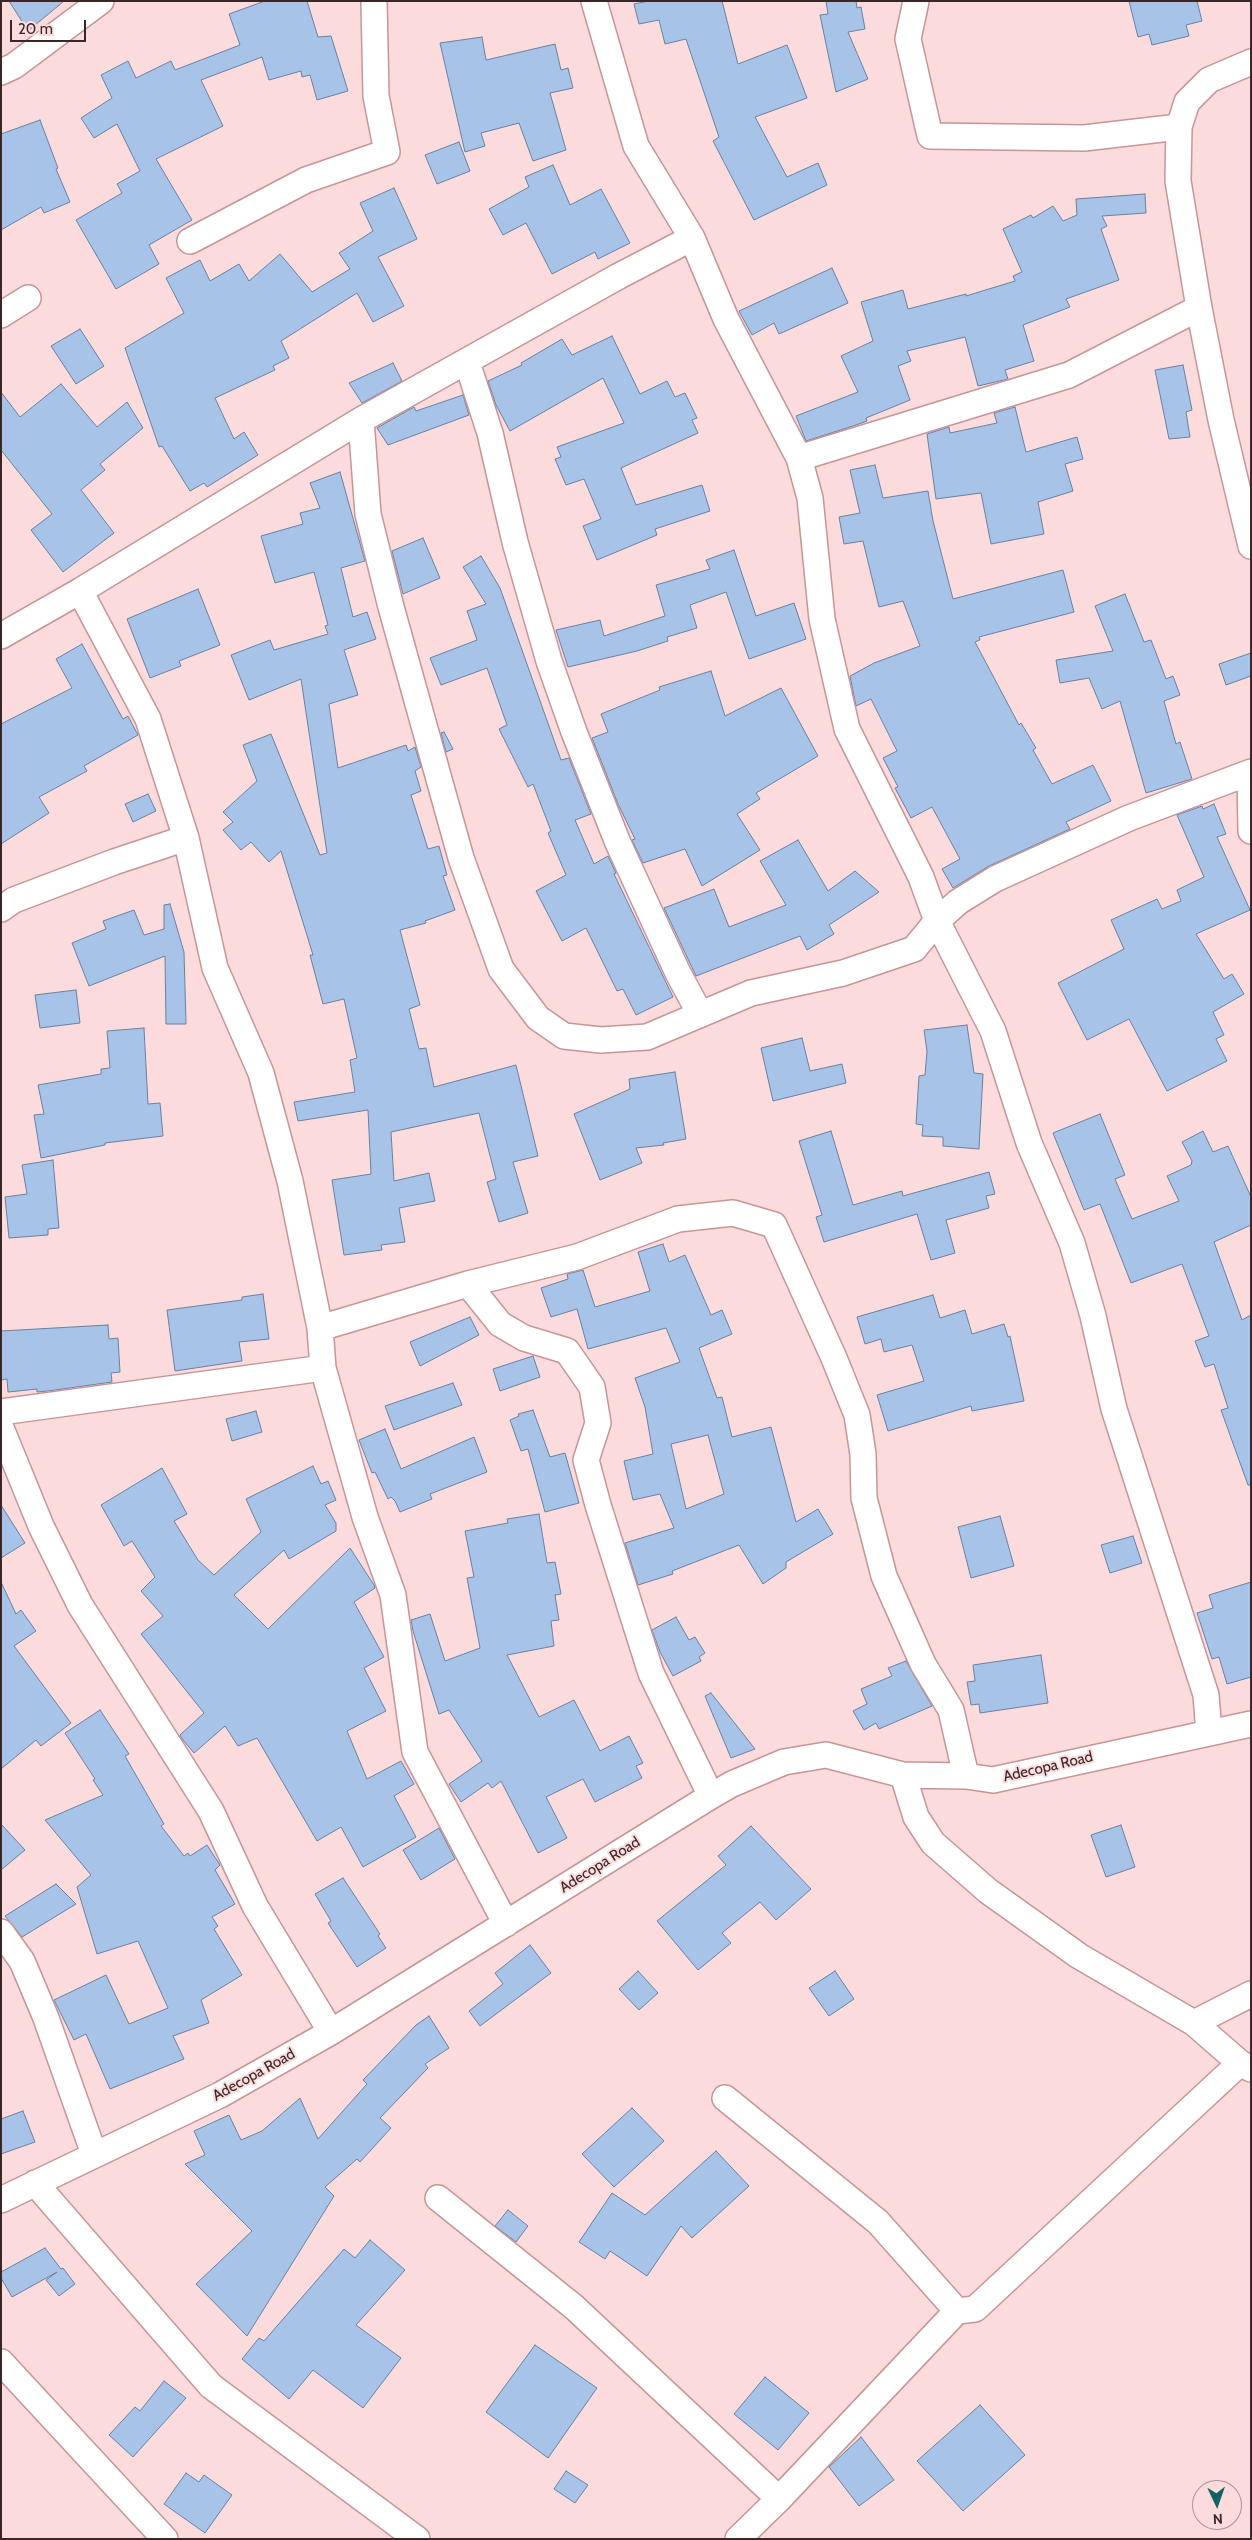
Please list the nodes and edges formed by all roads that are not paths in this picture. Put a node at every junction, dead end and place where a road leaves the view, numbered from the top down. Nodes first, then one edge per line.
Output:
1 (101, 1) edge
2 (374, 1) edge
3 (594, 1) edge
4 (916, 1) edge
5 (1251, 62) edge
6 (1, 72) edge
7 (1179, 127) junction
8 (692, 238) junction
9 (190, 242) dead end
10 (28, 298) dead end
11 (1199, 308) junction
12 (1, 315) edge
13 (467, 362) junction
14 (361, 420) junction
15 (798, 458) junction
16 (1251, 546) edge
17 (80, 591) junction
18 (1, 636) edge
19 (1250, 772) edge
20 (1251, 830) edge
21 (186, 838) junction
22 (1, 909) edge
23 (937, 921) junction
24 (700, 1014) junction
25 (468, 1284) junction
26 (320, 1328) junction
27 (323, 1368) junction
28 (1, 1412) edge
29 (1, 1428) edge
30 (1251, 1724) edge
31 (1209, 1733) junction
32 (903, 1776) junction
33 (966, 1776) junction
34 (711, 1796) junction
35 (506, 1924) junction
36 (1, 1932) edge
37 (1251, 1994) edge
38 (1194, 2023) junction
39 (330, 2032) junction
40 (1245, 2066) edge
41 (725, 2098) dead end
42 (94, 2154) junction
43 (35, 2184) junction
44 (438, 2198) dead end
45 (1, 2200) edge
46 (957, 2311) junction
47 (1, 2362) edge
48 (779, 2499) junction
49 (165, 2539) edge
50 (417, 2539) edge
51 (738, 2539) edge

1 - 6 street
2 - 9 street
3 - 8 street
4 - 7 street
5 - 7 street
7 - 11 street
8 - 13 street
8 - 15 street
10 - 12 street
11 - 15 street
11 - 16 street
13 - 14 street
13 - 24 street
14 - 17 street
14 - 24 street
15 - 23 street
17 - 18 street
17 - 21 street
19 - 20 street
19 - 23 street
21 - 22 street
21 - 26 street
23 - 24 street
23 - 31 street
25 - 26 street
25 - 33 street
25 - 34 street
26 - 27 street
27 - 28 street
27 - 35 street
29 - 39 street
30 - 31 street, Adecopa Road
31 - 33 street, Adecopa Road
32 - 33 street, Adecopa Road
32 - 34 street, Adecopa Road
32 - 38 street
34 - 35 street, Adecopa Road
35 - 39 street, Adecopa Road
36 - 42 street
37 - 38 street
38 - 40 street
39 - 42 street, Adecopa Road
40 - 46 street
41 - 46 street
42 - 43 street, Adecopa Road
43 - 45 street, Adecopa Road
43 - 50 street
44 - 48 street
46 - 48 street
47 - 49 street
48 - 51 street

